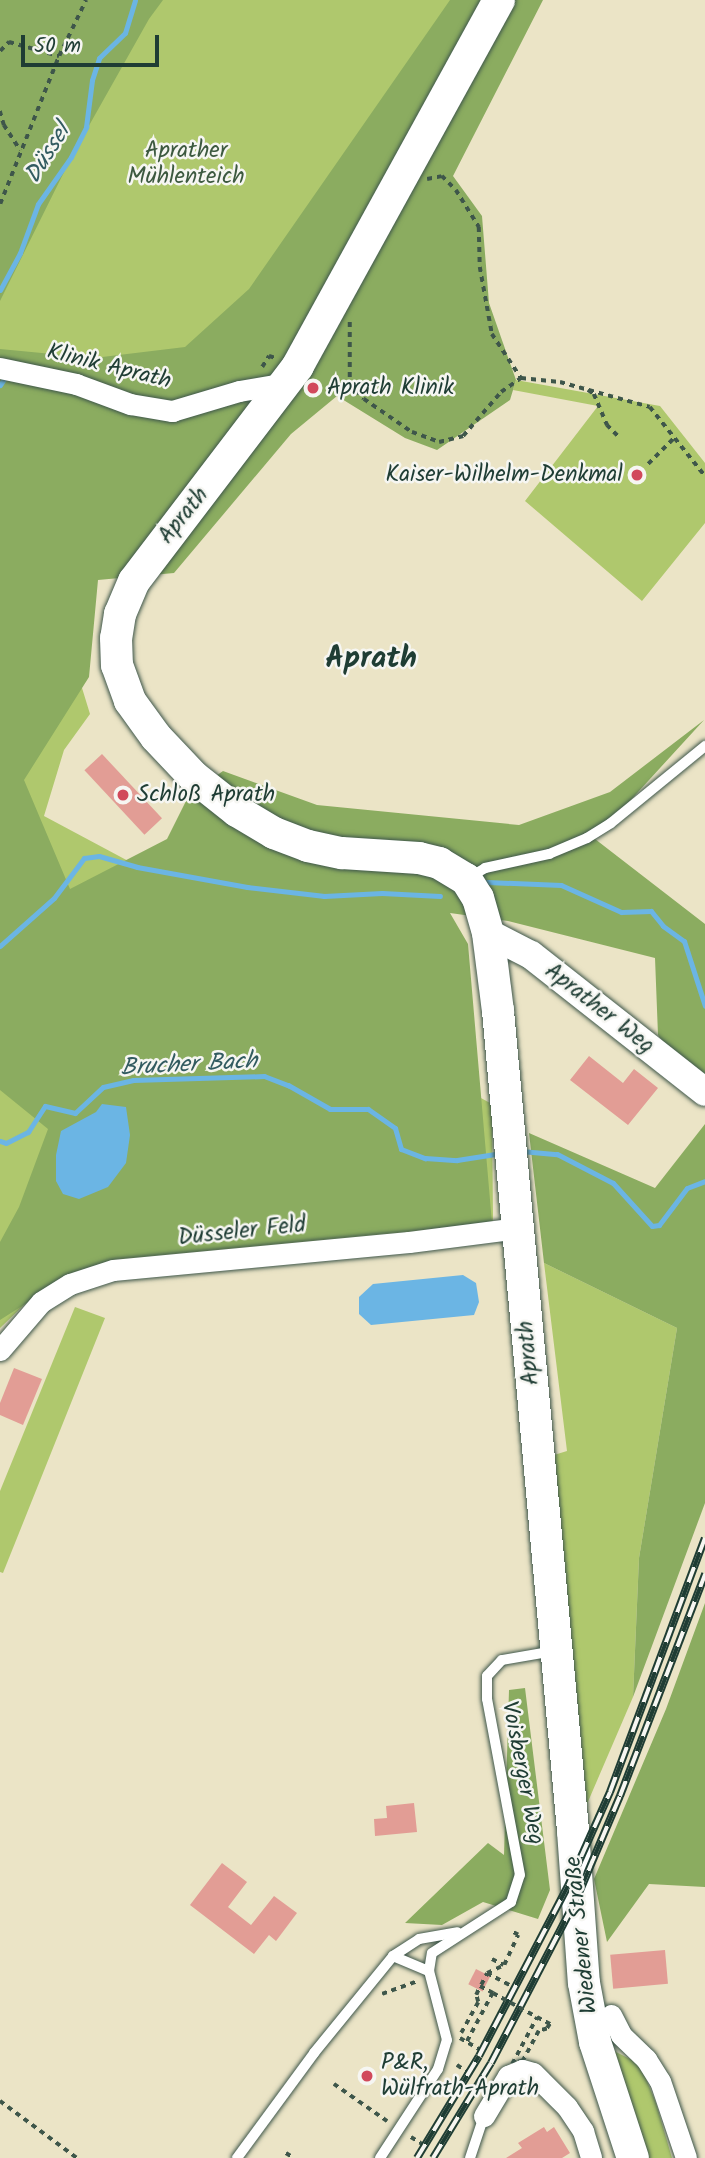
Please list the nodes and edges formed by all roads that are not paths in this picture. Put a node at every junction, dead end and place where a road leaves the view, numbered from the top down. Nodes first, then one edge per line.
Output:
1 (499, 0) edge
2 (0, 368) edge
3 (287, 383) junction
4 (705, 746) edge
5 (466, 879) junction
6 (488, 933) junction
7 (705, 1092) edge
8 (518, 1228) junction
9 (0, 1350) edge
10 (557, 1651) junction
11 (573, 1831) joint
12 (467, 1930) junction
13 (393, 1956) junction
14 (429, 1971) junction
15 (611, 2015) dead end
16 (484, 2116) joint
17 (237, 2158) edge
18 (380, 2158) edge
19 (470, 2158) edge
20 (591, 2158) edge
21 (633, 2158) edge
22 (686, 2158) edge

1 - 3 main road, Aprath
2 - 3 street, Klinik Aprath
3 - 5 main road, Aprath
4 - 5 lane
5 - 6 main road, Aprath
6 - 7 street, Aprather Weg
6 - 8 main road, Aprath
8 - 9 street, Düsseler Feld
8 - 10 main road, Aprath
10 - 11 main road, Aprath
10 - 12 lane, Voisberger Weg
11 - 21 main road, Wiedener Straße
12 - 13 lane, Voisberger Weg
12 - 14 lane, Voisberger Weg
13 - 14 lane
13 - 17 lane, Voisberger Weg
14 - 18 lane
15 - 22 street, Wiedener Straße
16 - 19 lane
16 - 20 street

